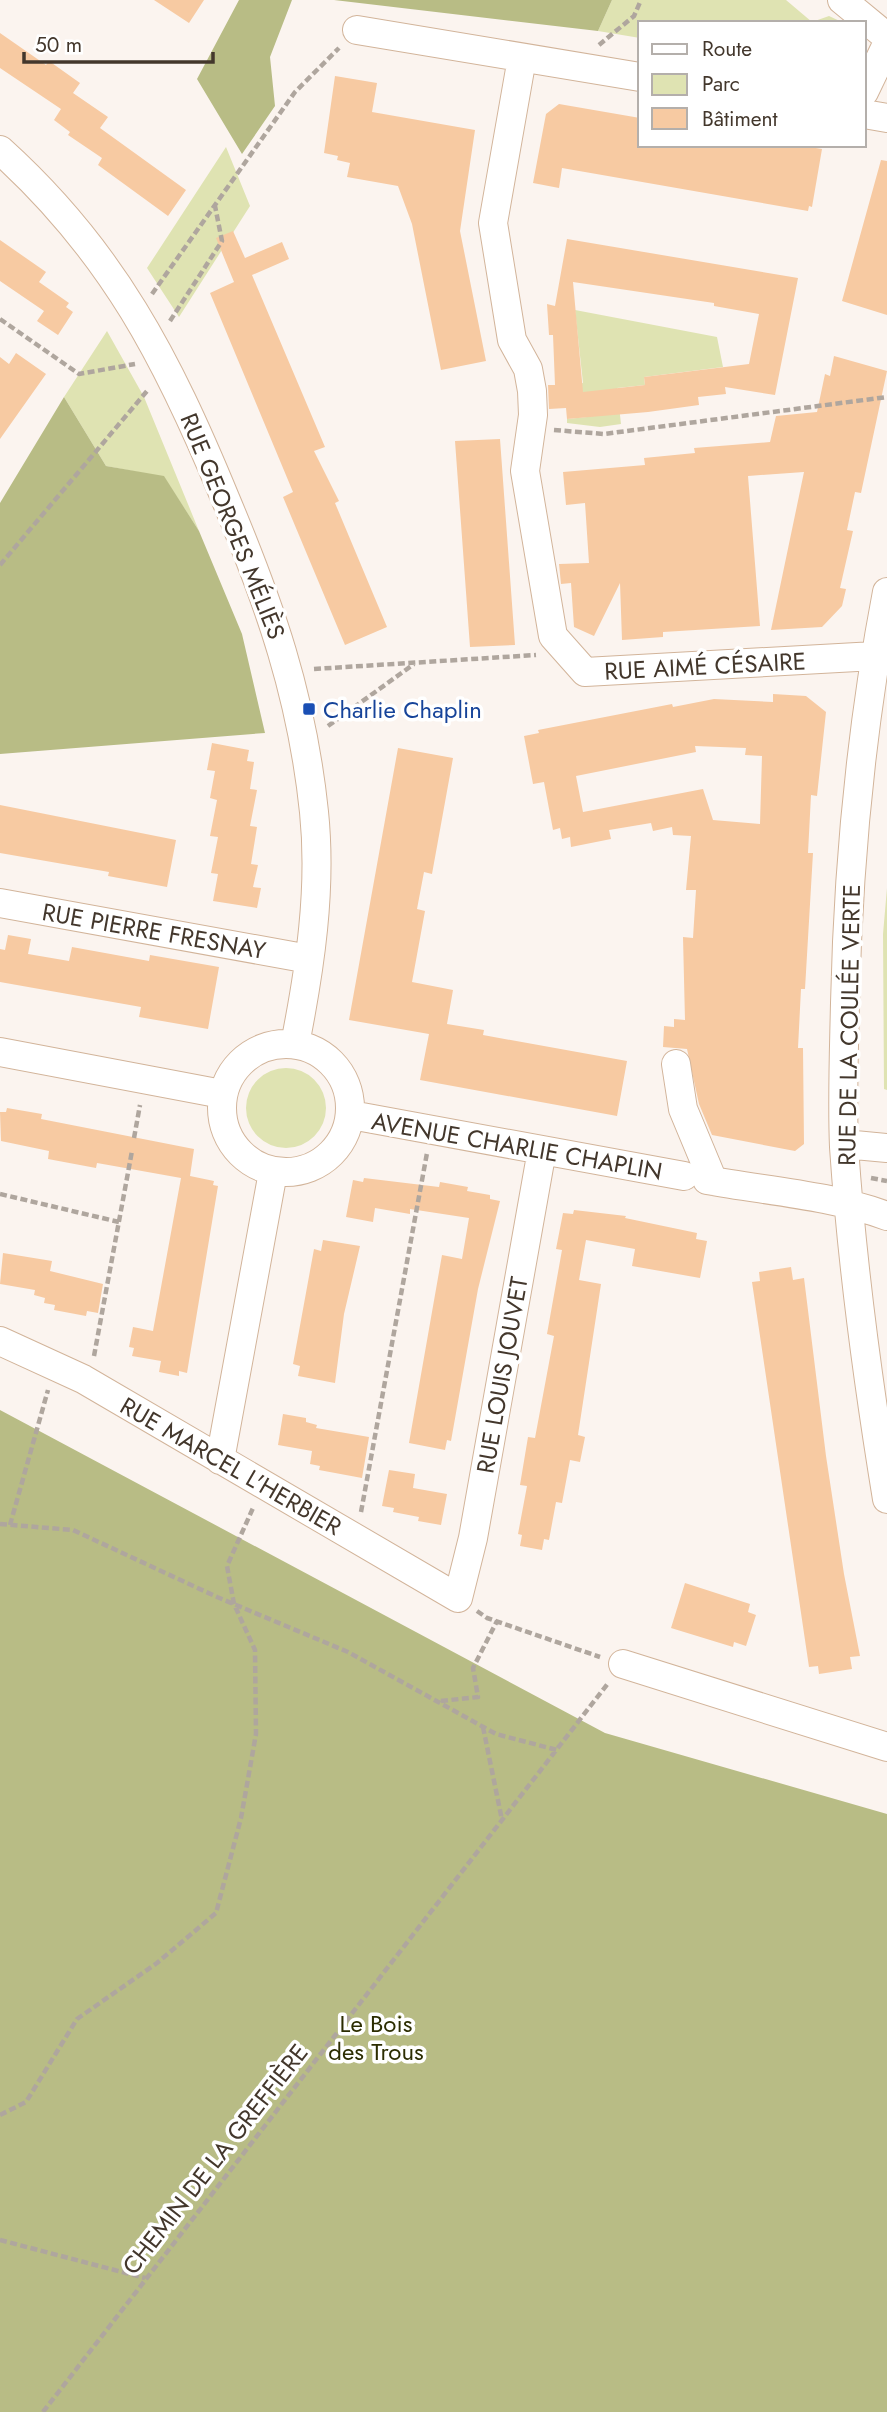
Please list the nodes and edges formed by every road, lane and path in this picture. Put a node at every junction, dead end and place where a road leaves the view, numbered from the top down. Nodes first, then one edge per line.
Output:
1 (641, 0) edge
2 (842, 0) edge
3 (357, 30) joint
4 (887, 37) edge
5 (887, 44) edge
6 (522, 58) junction
7 (575, 66) junction
8 (638, 77) edge
9 (866, 88) edge
10 (866, 114) edge
11 (887, 118) edge
12 (0, 150) edge
13 (215, 206) junction
14 (138, 313) junction
15 (0, 319) edge
16 (158, 352) junction
17 (887, 397) edge
18 (531, 428) junction
19 (0, 565) edge
20 (887, 592) edge
21 (568, 653) junction
22 (875, 656) junction
23 (415, 663) junction
24 (289, 671) junction
25 (303, 743) junction
26 (0, 903) edge
27 (309, 959) junction
28 (295, 1044) junction
29 (0, 1052) edge
30 (676, 1064) dead end
31 (145, 1080) junction
32 (222, 1094) junction
33 (351, 1115) junction
34 (431, 1130) junction
35 (134, 1138) dead end
36 (844, 1144) junction
37 (887, 1148) edge
38 (542, 1150) junction
39 (132, 1151) dead end
40 (273, 1172) junction
41 (870, 1178) dead end
42 (701, 1179) junction
43 (887, 1181) edge
44 (0, 1194) edge
45 (849, 1202) junction
46 (887, 1216) edge
47 (119, 1222) junction
48 (0, 1341) edge
49 (55, 1366) junction
50 (83, 1379) junction
51 (220, 1460) junction
52 (264, 1485) junction
53 (887, 1499) edge
54 (0, 1524) edge
55 (10, 1525) junction
56 (351, 1536) junction
57 (458, 1598) junction
58 (234, 1604) junction
59 (497, 1621) junction
60 (623, 1664) junction
61 (441, 1701) junction
62 (483, 1726) junction
63 (887, 1746) edge
64 (557, 1750) junction
65 (502, 1820) junction
66 (0, 2115) edge
67 (0, 2240) edge
68 (145, 2278) junction
69 (43, 2412) edge

1 - 7 path
2 - 4 street
3 - 6 street
3 - 13 path
5 - 9 street
6 - 7 street
6 - 18 street, RUE AIMÉ CÉSAIRE
7 - 8 street
10 - 11 street
12 - 14 street, RUE GEORGES MÉLIÈS
13 - 14 path
13 - 16 path
14 - 16 street, RUE GEORGES MÉLIÈS
15 - 16 path
16 - 19 path
16 - 24 street, RUE GEORGES MÉLIÈS
17 - 18 path
18 - 21 street, RUE AIMÉ CÉSAIRE
20 - 22 street, RUE DE LA COULÉE VERTE
21 - 22 street, RUE AIMÉ CÉSAIRE
21 - 23 path
22 - 36 street, RUE DE LA COULÉE VERTE
23 - 24 path
23 - 25 path
24 - 25 street, RUE GEORGES MÉLIÈS
25 - 27 street, RUE GEORGES MÉLIÈS
26 - 27 street, RUE PIERRE FRESNAY
27 - 28 street, RUE GEORGES MÉLIÈS
28 - 32 street
28 - 33 street, AVENUE CHARLIE CHAPLIN
29 - 31 street
30 - 42 street
31 - 32 street
31 - 35 path
32 - 40 street
33 - 34 street, AVENUE CHARLIE CHAPLIN
33 - 40 street, AVENUE CHARLIE CHAPLIN
34 - 38 street, AVENUE CHARLIE CHAPLIN
34 - 56 path
36 - 37 street
36 - 45 street, RUE DE LA COULÉE VERTE
38 - 42 street, AVENUE CHARLIE CHAPLIN
38 - 57 street, RUE LOUIS JOUVET
39 - 47 path
40 - 51 street
41 - 43 path
42 - 45 street, AVENUE CHARLIE CHAPLIN
44 - 47 path
45 - 46 street, AVENUE CHARLIE CHAPLIN
45 - 53 street, RUE DE LA COULÉE VERTE
47 - 50 path
48 - 49 street, RUE MARCEL L'HERBIER
49 - 50 street, RUE MARCEL L'HERBIER
49 - 55 path
50 - 51 street, RUE MARCEL L'HERBIER
51 - 52 street, RUE MARCEL L'HERBIER
52 - 56 street, RUE MARCEL L'HERBIER
52 - 58 path
54 - 55 path
55 - 58 path
56 - 57 street, RUE MARCEL L'HERBIER
57 - 59 path
58 - 61 path
58 - 66 path
59 - 60 path
59 - 61 path
60 - 63 street
60 - 64 path, CHEMIN DE LA GREFFIÈRE
61 - 62 path
62 - 64 path
62 - 65 path
64 - 65 path, CHEMIN DE LA GREFFIÈRE
65 - 68 path, CHEMIN DE LA GREFFIÈRE
67 - 68 path
68 - 69 path, CHEMIN DE LA GREFFIÈRE

